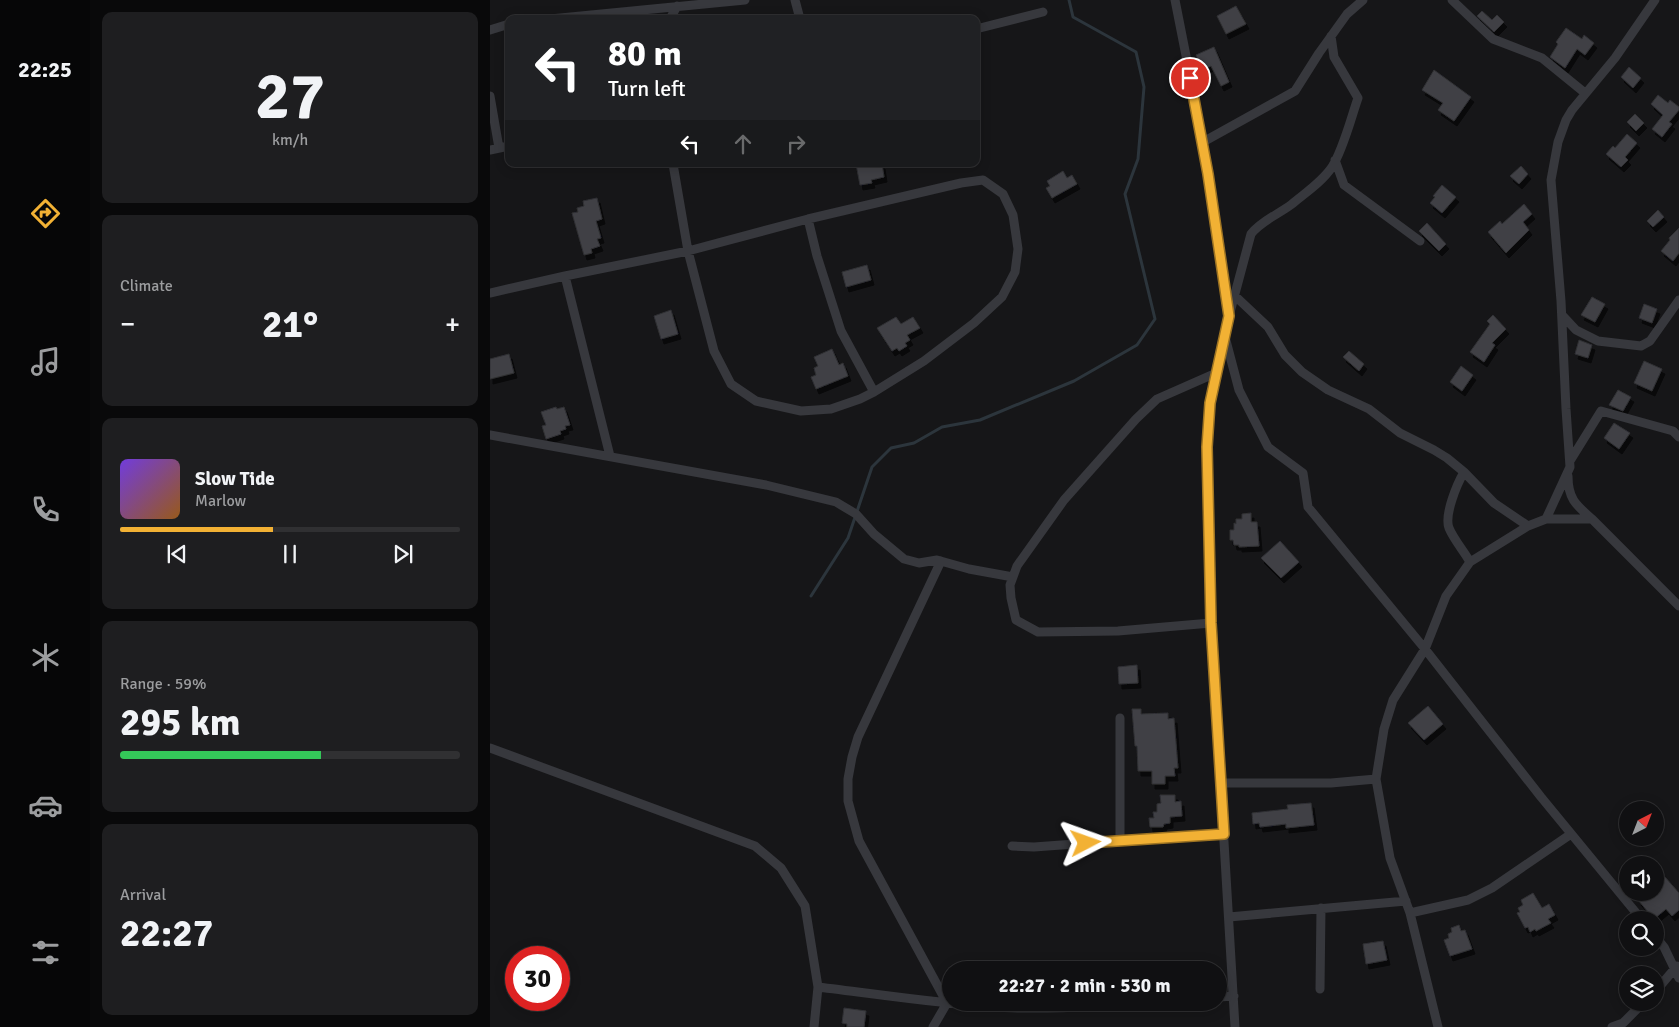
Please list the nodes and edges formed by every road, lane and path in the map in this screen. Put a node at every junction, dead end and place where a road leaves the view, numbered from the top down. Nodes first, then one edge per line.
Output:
1 (745, 0) edge
2 (795, 0) edge
3 (1175, 0) edge
4 (1363, 0) edge
5 (1452, 0) edge
6 (1655, 0) edge
7 (677, 6) junction
8 (1043, 12) dead end
9 (589, 15) edge
10 (672, 15) edge
11 (799, 15) edge
12 (505, 25) edge
13 (980, 28) edge
14 (490, 30) edge
15 (1331, 36) junction
16 (1585, 93) junction
17 (490, 96) edge
18 (1203, 142) junction
19 (494, 149) edge
20 (1335, 160) junction
21 (674, 167) edge
22 (808, 219) junction
23 (1420, 241) dead end
24 (688, 251) junction
25 (565, 276) junction
26 (490, 294) edge
27 (1234, 295) junction
28 (1679, 300) edge
29 (1229, 316) junction
30 (1562, 316) junction
31 (1224, 335) junction
32 (1216, 373) junction
33 (874, 392) junction
34 (490, 435) edge
35 (1679, 437) edge
36 (610, 456) junction
37 (1570, 461) junction
38 (1568, 471) junction
39 (1464, 472) junction
40 (1546, 519) junction
41 (1592, 519) junction
42 (1528, 526) junction
43 (941, 561) junction
44 (1470, 562) junction
45 (1013, 577) junction
46 (1679, 606) edge
47 (1211, 623) junction
48 (1424, 649) junction
49 (1120, 718) dead end
50 (490, 748) edge
51 (1376, 780) junction
52 (1221, 783) junction
53 (1224, 834) junction
54 (1571, 834) junction
55 (1120, 841) junction
56 (1012, 846) dead end
57 (1406, 901) junction
58 (1321, 908) junction
59 (1635, 911) edge
60 (1410, 912) junction
61 (1229, 917) junction
62 (1664, 947) edge
63 (1677, 966) edge
64 (1679, 978) edge
65 (1664, 981) edge
66 (818, 987) junction
67 (1320, 989) dead end
68 (942, 994) edge
69 (1227, 996) edge
70 (1234, 996) junction
71 (942, 1002) edge
72 (942, 1011) edge
73 (1635, 1011) edge
74 (814, 1027) edge
75 (933, 1027) edge
76 (1236, 1027) edge
77 (1438, 1027) edge
78 (1612, 1027) edge

1 - 7 street
2 - 11 street
3 - 18 street
4 - 15 street
5 - 16 street
6 - 16 street
7 - 9 street
7 - 10 street
8 - 13 street
12 - 14 street
15 - 18 street
15 - 20 street
16 - 30 street
17 - 19 street
18 - 29 street
20 - 23 street
20 - 27 street
21 - 24 street
22 - 24 street
22 - 33 street
22 - 33 street
24 - 25 street
24 - 33 street
25 - 26 street
25 - 36 street
27 - 29 street
27 - 39 street
28 - 30 street
29 - 31 street
30 - 37 street
31 - 32 street
31 - 48 street
32 - 45 street
32 - 47 street
34 - 36 street
35 - 37 street
36 - 43 street
37 - 38 street
38 - 40 street
38 - 41 street
39 - 42 street
39 - 44 street
40 - 41 street
40 - 42 street
41 - 46 street
42 - 44 street
43 - 45 street
43 - 68 street
44 - 48 street
45 - 47 street
47 - 52 street
48 - 51 street
48 - 54 street
49 - 55 street
50 - 66 street
51 - 52 street
51 - 57 street
52 - 53 street
53 - 55 street
53 - 61 street
54 - 59 street
54 - 60 street
55 - 56 street
57 - 58 street
57 - 60 street
58 - 61 street
58 - 67 street
60 - 77 street
61 - 70 street
62 - 63 street
63 - 64 street
63 - 65 street
66 - 71 street
66 - 74 street
69 - 70 street
70 - 76 street
72 - 75 street
73 - 78 street

